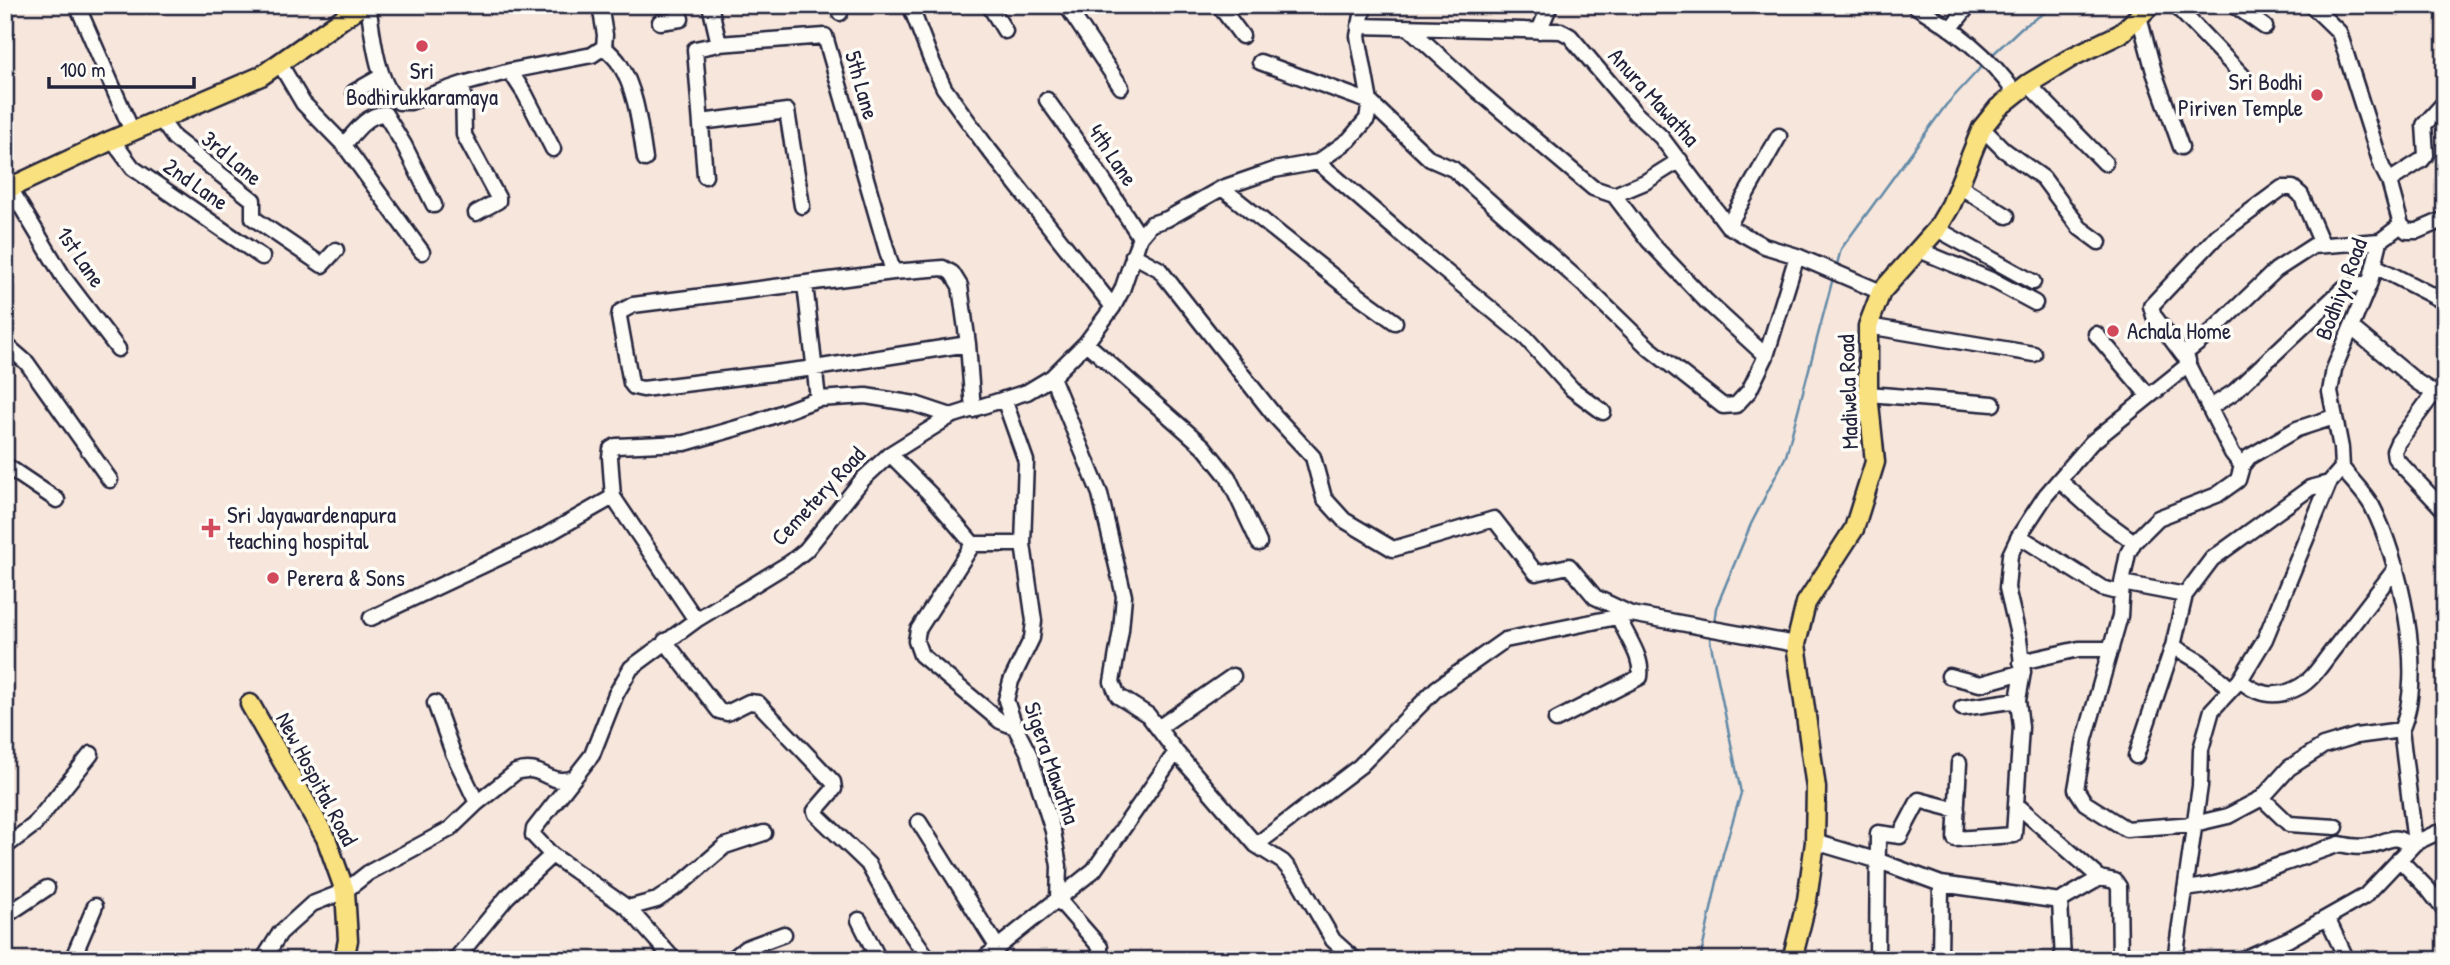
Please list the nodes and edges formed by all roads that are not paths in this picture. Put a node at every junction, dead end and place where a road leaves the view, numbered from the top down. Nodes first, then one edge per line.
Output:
1 (77, 5) edge
2 (362, 5) edge
3 (368, 5) edge
4 (600, 5) edge
5 (677, 5) edge
6 (710, 5) edge
7 (911, 5) edge
8 (989, 5) edge
9 (1066, 5) edge
10 (1219, 5) edge
11 (1364, 5) edge
12 (1550, 5) edge
13 (1914, 5) edge
14 (1969, 5) edge
15 (2175, 5) edge
16 (2234, 5) edge
17 (2311, 5) edge
18 (2145, 11) edge
19 (660, 22) dead end
20 (1359, 26) junction
21 (2265, 27) dead end
22 (1409, 28) junction
23 (1951, 28) junction
24 (1005, 30) dead end
25 (1539, 31) junction
26 (1242, 36) dead end
27 (719, 44) junction
28 (604, 47) junction
29 (1260, 62) dead end
30 (280, 64) junction
31 (510, 72) junction
32 (382, 76) junction
33 (2244, 77) dead end
34 (463, 84) junction
35 (1121, 87) dead end
36 (2022, 88) junction
37 (354, 92) dead end
38 (1047, 100) dead end
39 (1370, 102) junction
40 (2445, 102) edge
41 (161, 120) junction
42 (701, 122) junction
43 (1982, 128) junction
44 (132, 131) junction
45 (1779, 136) dead end
46 (112, 139) junction
47 (344, 145) junction
48 (2181, 147) dead end
49 (554, 149) dead end
50 (645, 159) dead end
51 (1680, 160) junction
52 (1318, 162) junction
53 (2105, 163) dead end
54 (705, 176) dead end
55 (2389, 181) junction
56 (1959, 186) junction
57 (1222, 188) junction
58 (7, 189) edge
59 (1614, 195) junction
60 (434, 205) dead end
61 (802, 206) dead end
62 (476, 213) dead end
63 (2007, 216) dead end
64 (2445, 219) edge
65 (2401, 225) junction
66 (1728, 226) junction
67 (1937, 229) junction
68 (1140, 237) junction
69 (2380, 241) junction
70 (2099, 242) dead end
71 (2322, 244) junction
72 (336, 250) dead end
73 (1919, 250) junction
74 (422, 251) dead end
75 (1133, 255) junction
76 (1797, 256) junction
77 (262, 257) dead end
78 (2375, 266) junction
79 (893, 272) junction
80 (2034, 282) dead end
81 (2370, 282) junction
82 (805, 284) junction
83 (1881, 292) junction
84 (2445, 302) edge
85 (2035, 303) dead end
86 (1113, 307) junction
87 (1395, 322) dead end
88 (1868, 326) junction
89 (2352, 328) junction
90 (2096, 334) dead end
91 (1086, 343) junction
92 (968, 344) junction
93 (5, 345) edge
94 (118, 349) dead end
95 (2034, 354) dead end
96 (1766, 356) junction
97 (2185, 360) junction
98 (815, 368) junction
99 (1052, 377) junction
100 (1868, 394) junction
101 (2148, 396) junction
102 (2439, 397) edge
103 (818, 399) junction
104 (1004, 399) junction
105 (1993, 404) dead end
106 (2209, 408) junction
107 (973, 410) junction
108 (1603, 412) dead end
109 (951, 416) junction
110 (2334, 416) junction
111 (890, 454) junction
112 (5, 465) edge
113 (2242, 466) junction
114 (2342, 468) junction
115 (110, 480) dead end
116 (2060, 481) junction
117 (2329, 484) junction
118 (613, 497) junction
119 (57, 500) dead end
120 (2445, 511) edge
121 (2019, 536) junction
122 (1259, 542) dead end
123 (2134, 542) junction
124 (972, 544) junction
125 (1023, 544) junction
126 (2396, 568) junction
127 (2122, 588) junction
128 (2185, 595) junction
129 (1624, 615) junction
130 (371, 618) dead end
131 (696, 620) junction
132 (665, 641) junction
133 (1796, 644) junction
134 (2173, 646) junction
135 (2111, 649) junction
136 (2022, 667) junction
137 (1233, 676) dead end
138 (1949, 676) dead end
139 (2235, 685) junction
140 (2018, 700) junction
141 (435, 703) dead end
142 (250, 704) dead end
143 (1962, 708) dead end
144 (1556, 720) dead end
145 (1015, 727) junction
146 (1158, 728) junction
147 (2401, 730) junction
148 (1176, 752) junction
149 (91, 754) dead end
150 (2136, 756) dead end
151 (1959, 763) dead end
152 (574, 778) junction
153 (2262, 798) junction
154 (477, 803) junction
155 (2017, 805) junction
156 (1957, 810) junction
157 (919, 822) dead end
158 (2194, 824) junction
159 (2336, 827) dead end
160 (2445, 829) edge
161 (764, 833) dead end
162 (1815, 842) junction
163 (1256, 845) junction
164 (2413, 845) junction
165 (5, 847) edge
166 (552, 855) junction
167 (2399, 859) junction
168 (1879, 861) junction
169 (2100, 878) junction
170 (1941, 884) junction
171 (47, 888) dead end
172 (2185, 889) junction
173 (345, 891) junction
174 (1058, 899) junction
175 (2060, 901) junction
176 (95, 906) dead end
177 (628, 908) junction
178 (2445, 911) edge
179 (5, 916) edge
180 (2327, 918) junction
181 (859, 920) dead end
182 (784, 934) dead end
183 (998, 948) junction
184 (668, 957) edge
185 (72, 960) edge
186 (264, 960) edge
187 (344, 960) edge
188 (455, 960) edge
189 (730, 960) edge
190 (879, 960) edge
191 (929, 960) edge
192 (982, 960) edge
193 (1100, 960) edge
194 (1355, 960) edge
195 (1792, 960) edge
196 (1877, 960) edge
197 (1940, 960) edge
198 (2063, 960) edge
199 (2120, 960) edge
200 (2175, 960) edge
201 (2241, 960) edge
202 (2347, 960) edge

1 - 44 street
2 - 30 main road
3 - 32 street
4 - 28 street
5 - 19 street
6 - 27 street
7 - 86 street
8 - 24 street
9 - 35 street
10 - 26 street
11 - 20 street
12 - 25 street
13 - 23 street
14 - 23 street
15 - 33 street
16 - 21 street
17 - 55 street, Bodhiya Road
18 - 36 main road, Madiwela Road
18 - 48 street
20 - 22 street, Anura Mawatha
20 - 39 street
22 - 25 street, Anura Mawatha
22 - 59 street
23 - 36 street
25 - 51 street, Anura Mawatha
27 - 42 street, 5th Lane
27 - 79 street, 5th Lane
28 - 31 street
28 - 50 street
29 - 39 street
30 - 41 main road
30 - 47 street
31 - 34 street
31 - 49 street
32 - 34 street
32 - 37 street
34 - 62 street
36 - 43 main road, Madiwela Road
36 - 53 street
38 - 68 street, 4th Lane
39 - 52 street
39 - 96 street
40 - 55 street
41 - 44 main road
41 - 72 street, 3rd Lane
42 - 54 street, 5th Lane
42 - 61 street
43 - 56 main road, Madiwela Road
43 - 70 street
44 - 46 main road
45 - 66 street
46 - 58 main road
46 - 77 street, 2nd Lane
47 - 60 street
47 - 74 street
51 - 59 street
51 - 66 street, Anura Mawatha
52 - 57 street
52 - 108 street
55 - 65 street, Bodhiya Road
56 - 63 street
56 - 67 main road, Madiwela Road
57 - 68 street
57 - 87 street
58 - 94 street, 1st Lane
59 - 96 street
64 - 65 street
65 - 69 street, Bodhiya Road
66 - 76 street, Anura Mawatha
67 - 73 main road, Madiwela Road
67 - 80 street
68 - 75 street, Cemetery Road
69 - 71 street
69 - 78 street, Bodhiya Road
71 - 97 street
71 - 97 street
73 - 83 main road, Madiwela Road
73 - 85 street
75 - 86 street, Cemetery Road
75 - 129 street
76 - 83 street, Anura Mawatha
76 - 96 street
78 - 81 street, Bodhiya Road
78 - 84 street
79 - 82 street
79 - 92 street
81 - 89 street, Bodhiya Road
81 - 106 street
82 - 98 street
82 - 98 street
83 - 88 main road, Madiwela Road
86 - 91 street, Cemetery Road
88 - 95 street
88 - 100 main road, Madiwela Road
89 - 102 street
89 - 110 street, Bodhiya Road
90 - 101 street
91 - 99 street, Cemetery Road
91 - 122 street
92 - 98 street
92 - 107 street
93 - 115 street
97 - 101 street
97 - 106 street
98 - 103 street
99 - 104 street, Cemetery Road
99 - 146 street
100 - 105 street
100 - 133 main road, Madiwela Road
101 - 116 street
102 - 120 street
103 - 109 street
103 - 118 street
104 - 107 street, Cemetery Road
104 - 125 street, Sigera Mawatha
106 - 113 street
107 - 109 street, Cemetery Road
109 - 111 street, Cemetery Road
110 - 113 street
110 - 114 street, Bodhiya Road
111 - 124 street
111 - 131 street, Cemetery Road
112 - 119 street
113 - 123 street
114 - 117 street
114 - 126 street
116 - 121 street
116 - 123 street
117 - 128 street
117 - 139 street
118 - 130 street
118 - 131 street
121 - 127 street
121 - 136 street
123 - 127 street
124 - 125 street
124 - 145 street
125 - 145 street, Sigera Mawatha
126 - 139 street
126 - 147 street
127 - 128 street
127 - 135 street
128 - 134 street
129 - 133 street
129 - 144 street
129 - 163 street
131 - 132 street, Cemetery Road
132 - 152 street, Cemetery Road
132 - 191 street
133 - 162 main road, Madiwela Road
134 - 139 street
134 - 150 street
135 - 136 street
135 - 158 street
136 - 138 street
136 - 140 street
137 - 146 street
139 - 158 street
140 - 143 street
140 - 155 street
141 - 154 street
142 - 173 main road, New Hospital Road
145 - 174 street, Sigera Mawatha
146 - 148 street
147 - 153 street
147 - 164 street
148 - 163 street
148 - 174 street
149 - 165 street
151 - 156 street
152 - 154 street
152 - 166 street, Cemetery Road
153 - 158 street
153 - 159 street
154 - 173 street
155 - 156 street
155 - 169 street
156 - 168 street
157 - 183 street
158 - 172 street
160 - 164 street
161 - 177 street
162 - 168 street
162 - 195 main road, Madiwela Road
163 - 194 street
164 - 167 street
164 - 172 street
166 - 177 street
166 - 188 street
167 - 178 street
167 - 180 street
168 - 170 street
168 - 196 street
169 - 175 street
169 - 199 street
170 - 175 street
170 - 197 street
171 - 179 street
172 - 200 street
173 - 186 street
173 - 187 main road, New Hospital Road
174 - 183 street
174 - 193 street
175 - 198 street
176 - 185 street
177 - 184 street
180 - 201 street
180 - 202 street
181 - 190 street
182 - 189 street
183 - 192 street

